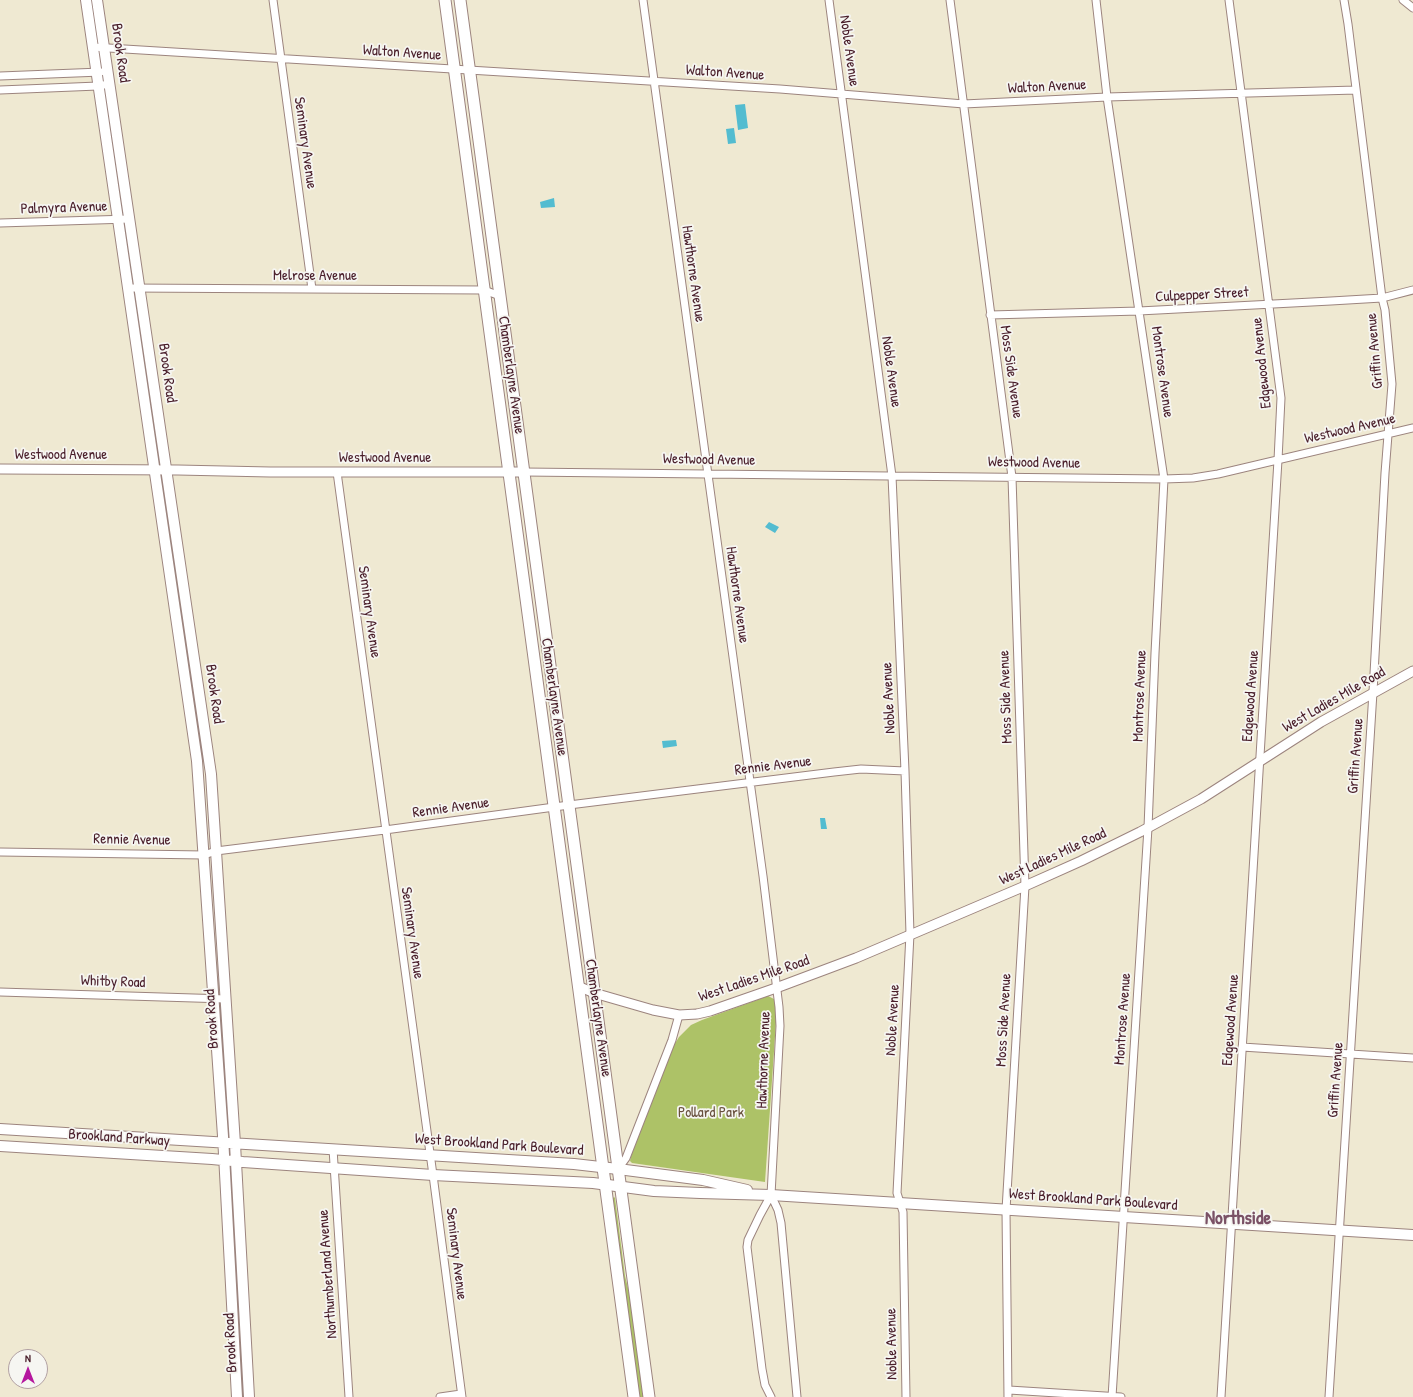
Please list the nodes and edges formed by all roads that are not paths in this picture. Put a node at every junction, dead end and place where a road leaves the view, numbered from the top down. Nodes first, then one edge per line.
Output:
1 (86, 0) edge
2 (97, 0) edge
3 (272, 0) edge
4 (445, 0) edge
5 (460, 0) edge
6 (643, 0) edge
7 (829, 0) edge
8 (950, 0) edge
9 (1096, 0) edge
10 (1229, 0) edge
11 (1344, 0) edge
12 (1403, 0) edge
13 (1413, 8) edge
14 (92, 47) junction
15 (104, 47) junction
16 (280, 58) junction
17 (454, 69) junction
18 (470, 70) junction
19 (96, 72) junction
20 (107, 72) junction
21 (0, 76) edge
22 (654, 81) junction
23 (109, 84) junction
24 (98, 86) junction
25 (0, 90) edge
26 (1356, 90) junction
27 (1242, 93) junction
28 (841, 94) junction
29 (1107, 97) junction
30 (964, 104) junction
31 (129, 219) junction
32 (118, 220) junction
33 (0, 223) edge
34 (128, 288) junction
35 (139, 288) junction
36 (312, 289) junction
37 (484, 290) junction
38 (1413, 290) edge
39 (500, 296) junction
40 (1382, 298) junction
41 (1269, 305) junction
42 (1139, 311) junction
43 (990, 315) junction
44 (1413, 428) edge
45 (1388, 434) junction
46 (1278, 460) junction
47 (0, 469) edge
48 (155, 470) junction
49 (166, 470) junction
50 (337, 472) junction
51 (509, 472) junction
52 (524, 472) junction
53 (707, 474) junction
54 (892, 476) junction
55 (1012, 477) junction
56 (1164, 479) junction
57 (1413, 671) edge
58 (1373, 692) junction
59 (1260, 762) junction
60 (905, 771) junction
61 (749, 783) junction
62 (569, 805) junction
63 (554, 808) junction
64 (1148, 828) junction
65 (385, 830) junction
66 (0, 852) edge
67 (216, 852) junction
68 (204, 854) junction
69 (1025, 886) junction
70 (910, 934) junction
71 (578, 986) junction
72 (776, 988) junction
73 (0, 992) edge
74 (594, 993) junction
75 (214, 999) junction
76 (226, 999) junction
77 (679, 1015) junction
78 (1242, 1047) junction
79 (1351, 1053) junction
80 (1413, 1058) edge
81 (0, 1129) edge
82 (223, 1143) junction
83 (235, 1144) junction
84 (0, 1146) edge
85 (333, 1149) junction
86 (430, 1155) junction
87 (224, 1160) junction
88 (236, 1162) junction
89 (603, 1167) junction
90 (334, 1168) junction
91 (618, 1169) junction
92 (433, 1175) junction
93 (606, 1185) junction
94 (621, 1187) junction
95 (771, 1195) junction
96 (900, 1203) junction
97 (1006, 1210) junction
98 (1123, 1217) junction
99 (1232, 1224) junction
100 (1340, 1230) junction
101 (1413, 1235) edge
102 (1009, 1394) edge
103 (462, 1396) edge
104 (237, 1397) edge
105 (249, 1397) edge
106 (349, 1397) edge
107 (440, 1397) edge
108 (634, 1397) edge
109 (649, 1397) edge
110 (771, 1397) edge
111 (797, 1397) edge
112 (906, 1397) edge
113 (1112, 1397) edge
114 (1121, 1397) edge
115 (1221, 1397) edge
116 (1329, 1397) edge

1 - 14 main road, Brook Road
2 - 15 main road, Brook Road
3 - 16 street, Seminary Avenue
4 - 17 main road, Chamberlayne Avenue
5 - 18 main road, Chamberlayne Avenue
6 - 22 street, Hawthorne Avenue
7 - 28 street, Noble Avenue
8 - 30 street, Moss Side Avenue
9 - 29 street, Montrose Avenue
10 - 27 street, Edgewood Avenue
11 - 26 street, Griffin Avenue
12 - 13 street
14 - 15 street, Walton Avenue
14 - 19 main road, Brook Road
15 - 16 street, Walton Avenue
15 - 20 main road, Brook Road
16 - 17 street, Walton Avenue
16 - 36 street, Seminary Avenue
17 - 18 street, Walton Avenue
17 - 37 main road, Chamberlayne Avenue
18 - 22 street, Walton Avenue
18 - 39 main road, Chamberlayne Avenue
19 - 20 street
19 - 21 street
19 - 24 main road, Brook Road
20 - 23 main road, Brook Road
22 - 28 street, Walton Avenue
22 - 53 street, Hawthorne Avenue
23 - 24 street
23 - 31 main road, Brook Road
24 - 25 street
24 - 32 main road, Brook Road
26 - 27 street, Walton Avenue
26 - 40 street, Griffin Avenue
27 - 29 street, Walton Avenue
27 - 41 street, Edgewood Avenue
28 - 30 street, Walton Avenue
28 - 54 street, Noble Avenue
29 - 30 street, Walton Avenue
29 - 42 street, Montrose Avenue
30 - 43 street, Moss Side Avenue
31 - 32 street, Palmyra Avenue
31 - 35 main road, Brook Road
32 - 33 street, Palmyra Avenue
32 - 34 main road, Brook Road
34 - 35 street, Melrose Avenue
34 - 48 main road, Brook Road
35 - 36 street, Melrose Avenue
35 - 49 main road, Brook Road
36 - 37 street, Melrose Avenue
37 - 39 street, Melrose Avenue
37 - 51 main road, Chamberlayne Avenue
38 - 40 street, Culpepper Street
39 - 52 main road, Chamberlayne Avenue
40 - 41 street, Culpepper Street
40 - 45 street, Griffin Avenue
41 - 42 street, Culpepper Street
41 - 46 street, Edgewood Avenue
42 - 43 street, Culpepper Street
42 - 56 street, Montrose Avenue
43 - 55 street, Moss Side Avenue
44 - 45 street, Westwood Avenue
45 - 46 street, Westwood Avenue
45 - 58 street, Griffin Avenue
46 - 56 street, Westwood Avenue
46 - 59 street, Edgewood Avenue
47 - 48 street, Westwood Avenue
48 - 49 street, Westwood Avenue
48 - 68 main road, Brook Road
49 - 50 street, Westwood Avenue
49 - 67 main road, Brook Road
50 - 51 street, Westwood Avenue
50 - 65 street, Seminary Avenue
51 - 52 street, Westwood Avenue
51 - 63 main road, Chamberlayne Avenue
52 - 53 street, Westwood Avenue
52 - 62 main road, Chamberlayne Avenue
53 - 54 street, Westwood Avenue
53 - 61 street, Hawthorne Avenue
54 - 55 street, Westwood Avenue
54 - 60 street, Noble Avenue
55 - 56 street, Westwood Avenue
55 - 69 street, Moss Side Avenue
56 - 64 street, Montrose Avenue
57 - 58 street, West Ladies Mile Road
58 - 59 street, West Ladies Mile Road
58 - 79 street, Griffin Avenue
59 - 64 street, West Ladies Mile Road
59 - 78 street, Edgewood Avenue
60 - 61 street, Rennie Avenue
60 - 70 street, Noble Avenue
61 - 62 street, Rennie Avenue
61 - 72 street, Hawthorne Avenue
62 - 63 street, Rennie Avenue
62 - 74 main road, Chamberlayne Avenue
63 - 65 street, Rennie Avenue
63 - 71 main road, Chamberlayne Avenue
64 - 69 street, West Ladies Mile Road
64 - 98 street, Montrose Avenue
65 - 67 street, Rennie Avenue
65 - 86 street, Seminary Avenue
66 - 68 street, Rennie Avenue
67 - 68 street, Rennie Avenue
67 - 76 main road, Brook Road
68 - 75 main road, Brook Road
69 - 70 street, West Ladies Mile Road
69 - 97 street, Moss Side Avenue
70 - 72 street, West Ladies Mile Road
70 - 96 street, Noble Avenue
71 - 74 street, West Ladies Mile Road
71 - 89 main road, Chamberlayne Avenue
72 - 77 street, West Ladies Mile Road
72 - 95 street, Hawthorne Avenue
73 - 75 street, Whitby Road
74 - 77 street, West Ladies Mile Road
74 - 91 main road, Chamberlayne Avenue
75 - 76 street, Whitby Road
75 - 82 main road, Brook Road
76 - 83 main road, Brook Road
77 - 91 street
78 - 79 street
78 - 99 street, Edgewood Avenue
79 - 80 street
79 - 100 street, Griffin Avenue
81 - 82 main road, Brookland Parkway
82 - 83 main road, West Brookland Park Boulevard
82 - 87 main road, Brook Road
83 - 85 main road, West Brookland Park Boulevard
83 - 88 main road, Brook Road
84 - 87 main road, Brookland Parkway
85 - 86 main road, West Brookland Park Boulevard
85 - 90 street, Northumberland Avenue
86 - 89 main road, West Brookland Park Boulevard
86 - 92 street, Seminary Avenue
87 - 88 main road, Brookland Parkway
87 - 104 main road, Brook Road
88 - 90 main road, West Brookland Park Boulevard
88 - 105 main road, Brook Road
89 - 91 main road, West Brookland Park Boulevard
89 - 93 main road, Chamberlayne Avenue
90 - 92 main road, West Brookland Park Boulevard
90 - 106 street, Northumberland Avenue
91 - 94 main road, Chamberlayne Avenue
91 - 95 main road, West Brookland Park Boulevard
92 - 93 main road, West Brookland Park Boulevard
92 - 103 street, Seminary Avenue
93 - 94 main road, West Brookland Park Boulevard
93 - 108 main road, Chamberlayne Avenue
94 - 95 main road, West Brookland Park Boulevard
94 - 109 main road, Chamberlayne Avenue
95 - 96 main road, West Brookland Park Boulevard
95 - 110 street, Hawthorne Avenue
95 - 111 street, Hawthorne Avenue
96 - 97 main road, West Brookland Park Boulevard
96 - 112 street, Noble Avenue
97 - 98 main road, West Brookland Park Boulevard
97 - 102 street, Moss Side Avenue
98 - 99 main road, West Brookland Park Boulevard
98 - 113 street, Montrose Avenue
99 - 100 main road, West Brookland Park Boulevard
99 - 115 street, Edgewood Avenue
100 - 101 main road, West Brookland Park Boulevard
100 - 116 street, Griffin Avenue
102 - 113 street
103 - 107 street
113 - 114 street

